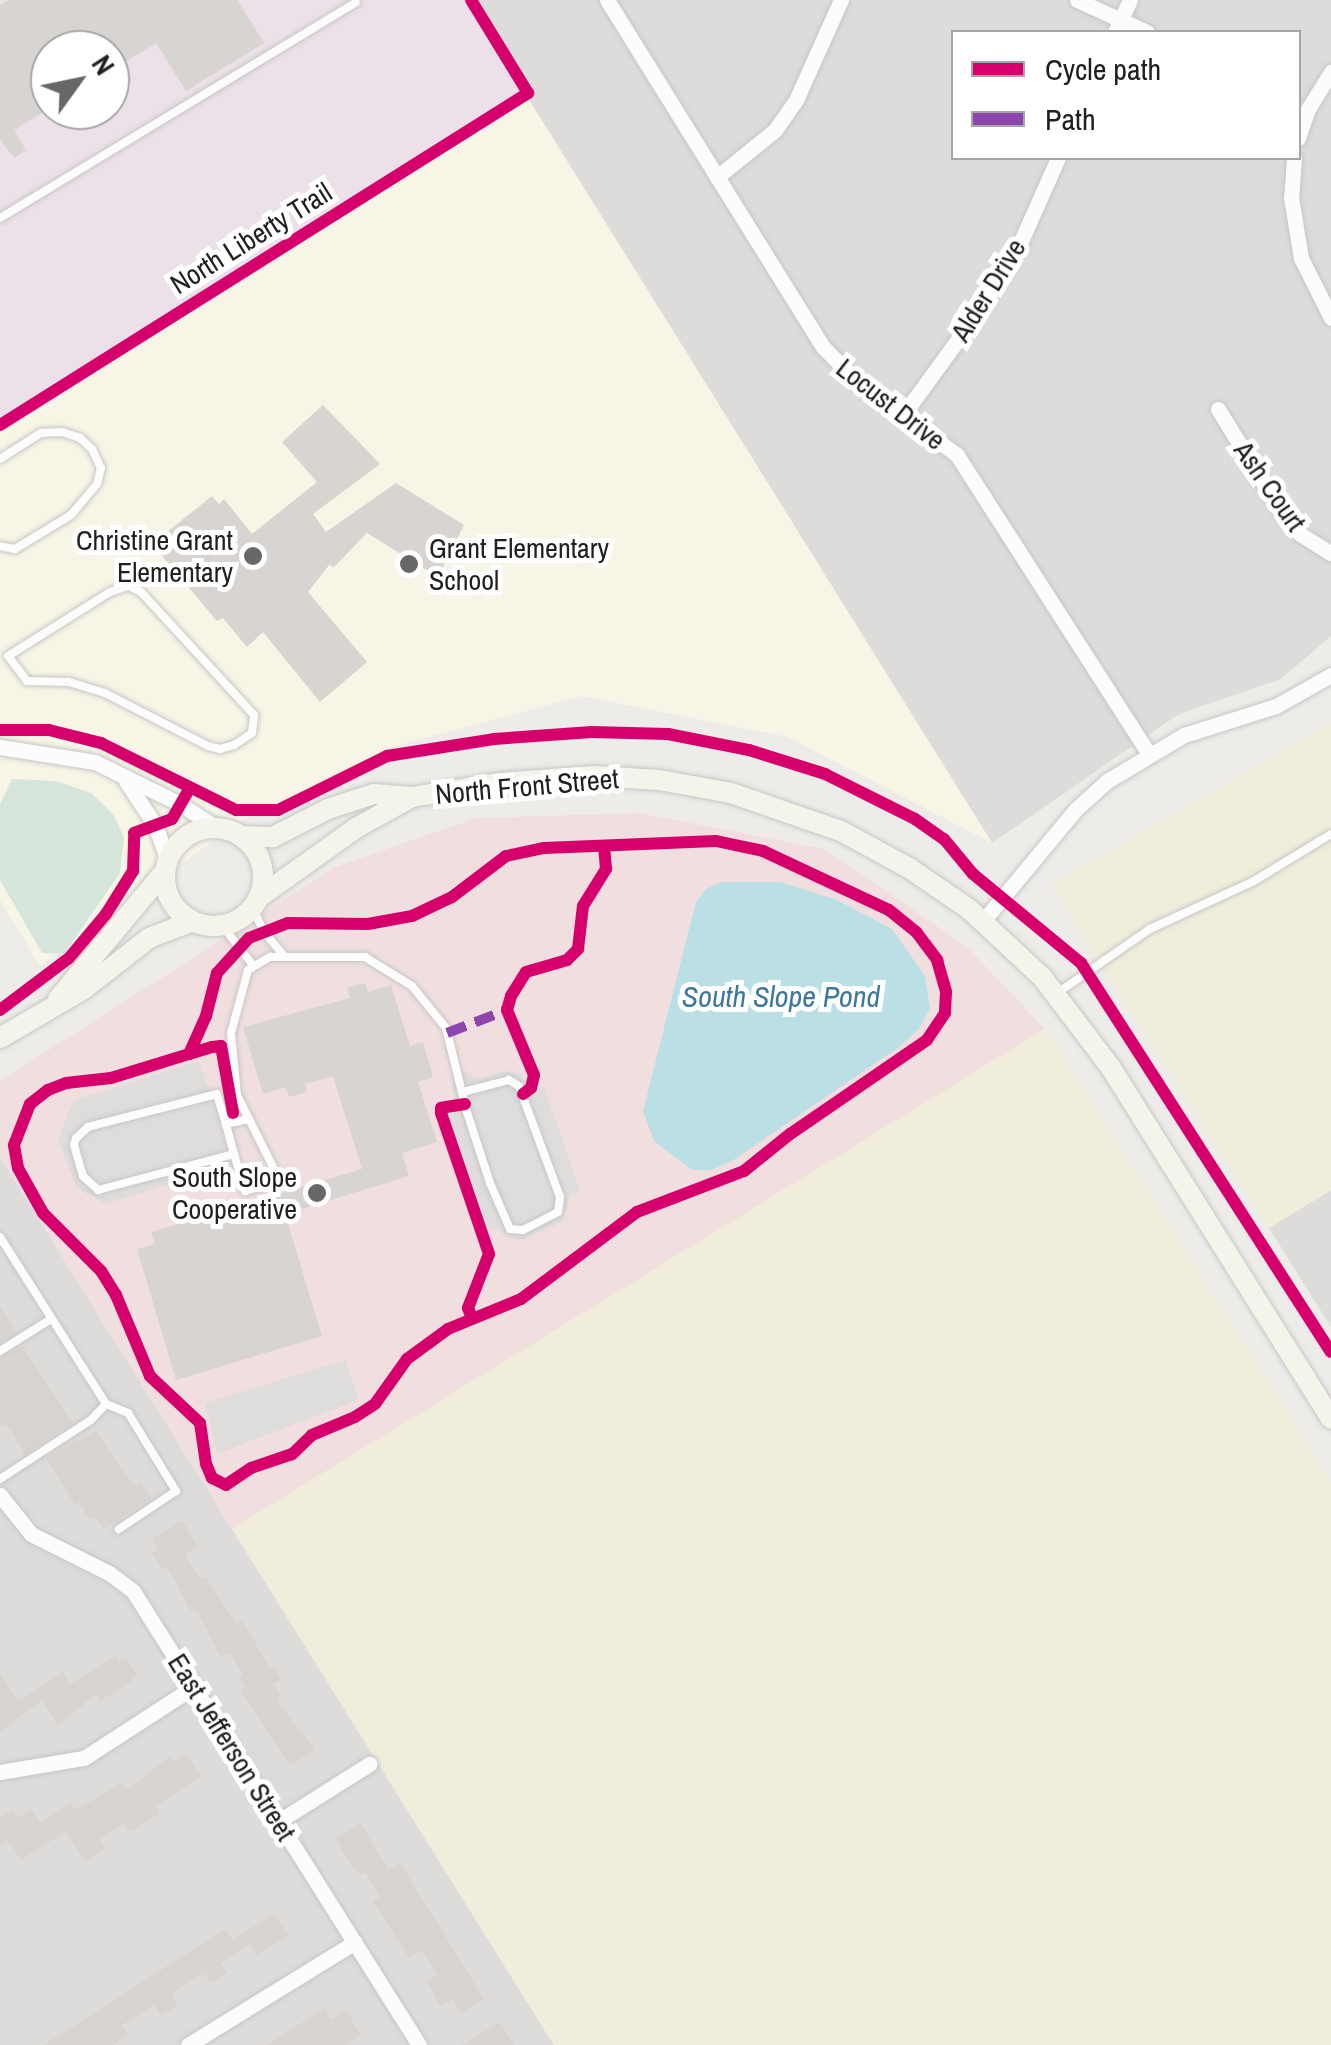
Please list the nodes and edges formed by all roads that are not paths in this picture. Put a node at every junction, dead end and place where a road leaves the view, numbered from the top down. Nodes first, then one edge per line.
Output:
1 (607, 0) edge
2 (841, 0) edge
3 (1077, 0) edge
4 (1130, 0) edge
5 (356, 2) edge
6 (1118, 26) edge
7 (1331, 72) edge
8 (1303, 107) edge
9 (1057, 160) edge
10 (1294, 160) edge
11 (717, 176) junction
12 (0, 218) edge
13 (1331, 318) edge
14 (1218, 410) dead end
15 (903, 414) junction
16 (0, 459) edge
17 (0, 546) edge
18 (1331, 553) edge
19 (8, 656) junction
20 (0, 665) edge
21 (1331, 676) edge
22 (0, 748) edge
23 (1148, 752) junction
24 (126, 781) junction
25 (412, 797) junction
26 (217, 828) junction
27 (1331, 834) edge
28 (240, 836) junction
29 (166, 866) junction
30 (255, 902) junction
31 (193, 921) junction
32 (983, 921) junction
33 (222, 926) junction
34 (284, 956) junction
35 (252, 964) junction
36 (1056, 994) junction
37 (56, 1002) junction
38 (0, 1038) edge
39 (464, 1092) junction
40 (250, 1118) junction
41 (226, 1124) junction
42 (234, 1154) junction
43 (0, 1237) edge
44 (51, 1319) junction
45 (0, 1351) edge
46 (106, 1404) junction
47 (1331, 1419) edge
48 (0, 1479) edge
49 (0, 1495) edge
50 (119, 1529) dead end
51 (195, 1686) junction
52 (368, 1764) dead end
53 (0, 1772) edge
54 (279, 1822) junction
55 (355, 1942) junction
56 (188, 2045) edge
57 (419, 2045) edge

1 - 11 street, Locust Drive
2 - 11 street
3 - 6 street
4 - 6 street
5 - 12 lane
7 - 8 street
9 - 15 street, Alder Drive
10 - 13 street
11 - 15 street, Locust Drive
14 - 18 street, Ash Court
15 - 23 street, Locust Drive
16 - 17 lane
19 - 19 lane
19 - 20 lane
21 - 23 street
22 - 24 street
23 - 32 street
24 - 26 street
24 - 29 street
25 - 28 main road
25 - 30 main road, North Front Street
25 - 32 main road, North Front Street
26 - 28 main road
26 - 29 main road
27 - 36 lane
28 - 30 main road
29 - 31 main road
29 - 37 main road
30 - 33 main road
30 - 34 lane
31 - 33 main road
31 - 37 main road
32 - 36 main road, North Front Street
33 - 35 lane
34 - 35 lane
34 - 39 lane
35 - 40 lane
36 - 47 main road, North Front Street
37 - 38 main road
39 - 39 lane
40 - 41 lane
40 - 42 lane
41 - 42 lane
41 - 42 lane
43 - 44 lane
44 - 45 lane
44 - 46 lane
46 - 48 lane
46 - 50 lane
49 - 51 street, East Jefferson Street
51 - 53 street
51 - 54 street, East Jefferson Street
52 - 54 street
54 - 55 street, East Jefferson Street
55 - 56 street
55 - 57 street, East Jefferson Street

